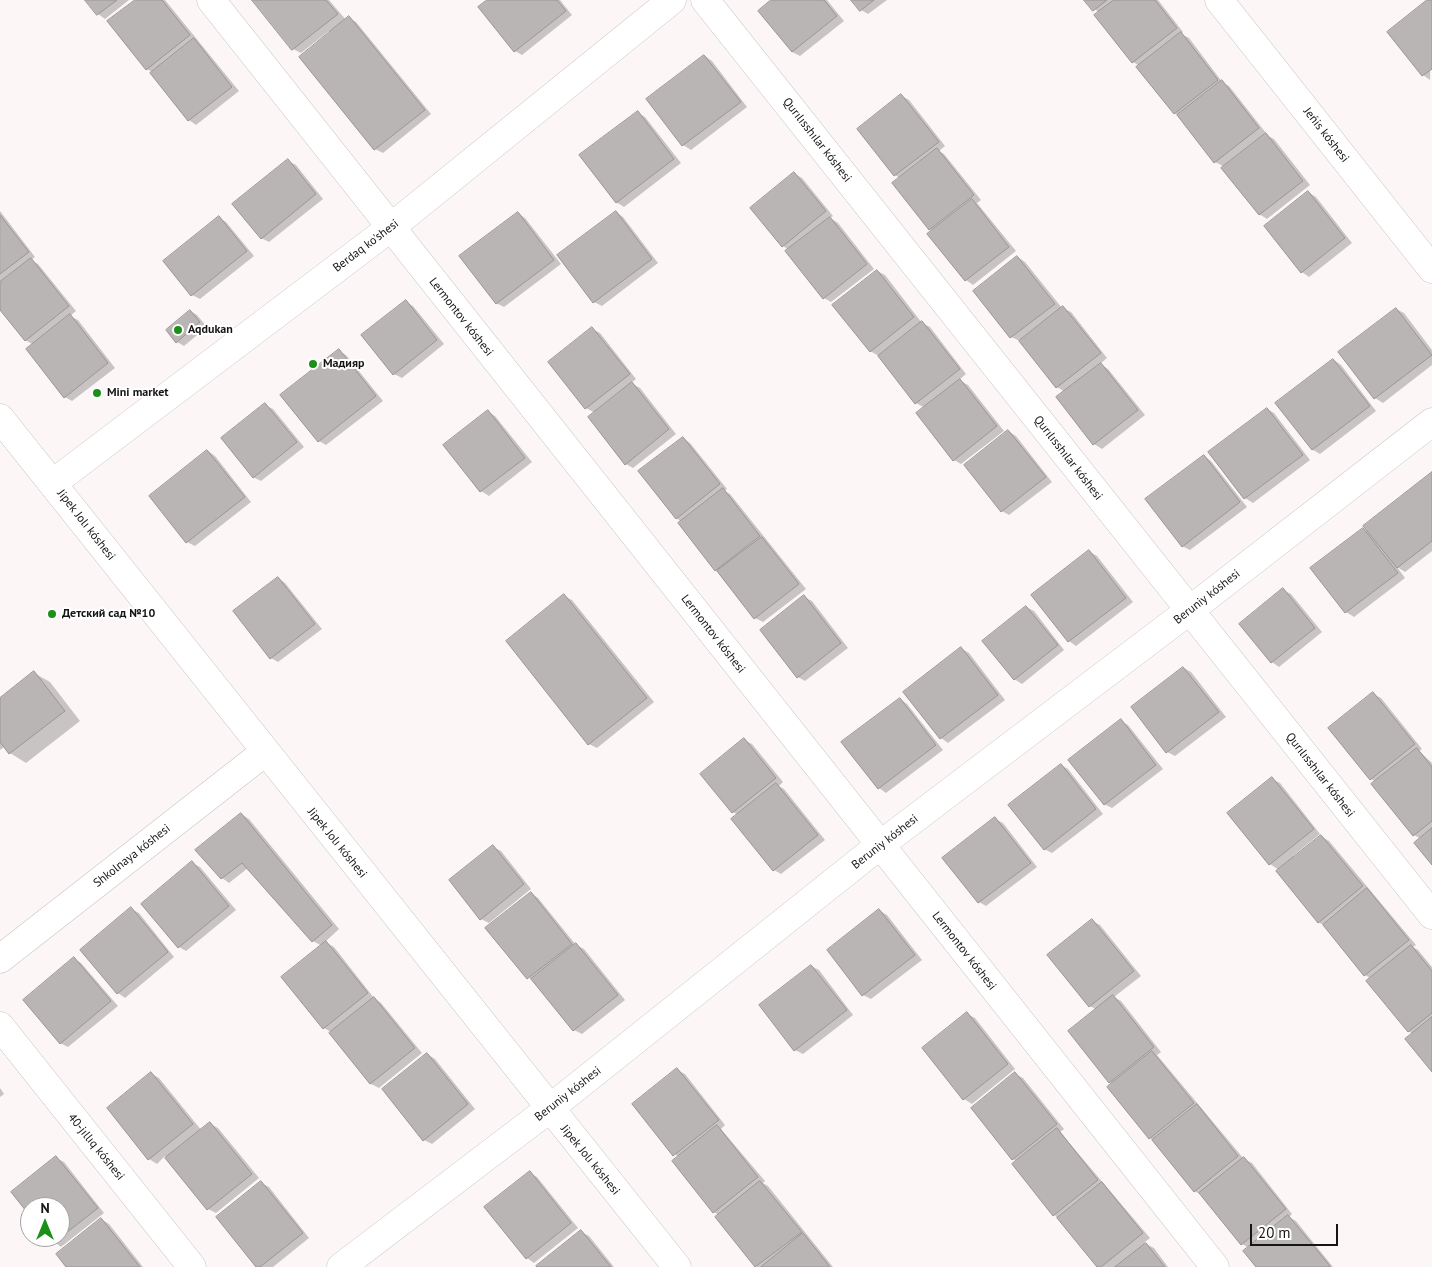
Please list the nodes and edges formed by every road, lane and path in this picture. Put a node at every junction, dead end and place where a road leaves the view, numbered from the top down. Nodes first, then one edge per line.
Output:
1 (211, 0) edge
2 (672, 0) edge
3 (705, 0) edge
4 (1220, 0) edge
5 (390, 228) junction
6 (1432, 269) edge
7 (0, 418) edge
8 (1432, 422) edge
9 (54, 483) junction
10 (1190, 610) junction
11 (265, 752) junction
12 (880, 845) junction
13 (1432, 915) edge
14 (0, 959) edge
15 (0, 1026) edge
16 (549, 1109) junction
17 (192, 1267) edge
18 (341, 1267) edge
19 (676, 1267) edge
20 (1215, 1267) edge

1 - 5 street, Lermontov kóshesi
2 - 5 street, Berdaq ko'shesi
3 - 10 street, Qurılısshılar kóshesi
4 - 6 street, Jeńis kóshesi
5 - 9 street, Berdaq ko'shesi
5 - 12 street, Lermontov kóshesi
7 - 9 street, Jipek Jolı kóshesi
8 - 10 street, Beruniy kóshesi
9 - 11 street, Jipek Jolı kóshesi
10 - 12 street, Beruniy kóshesi
10 - 13 street, Qurılısshılar kóshesi
11 - 14 street, Shkolnaya kóshesi
11 - 16 street, Jipek Jolı kóshesi
12 - 16 street, Beruniy kóshesi
12 - 20 street, Lermontov kóshesi
15 - 17 street, 40-jıllıq kóshesi
16 - 18 street, Beruniy kóshesi
16 - 19 street, Jipek Jolı kóshesi

